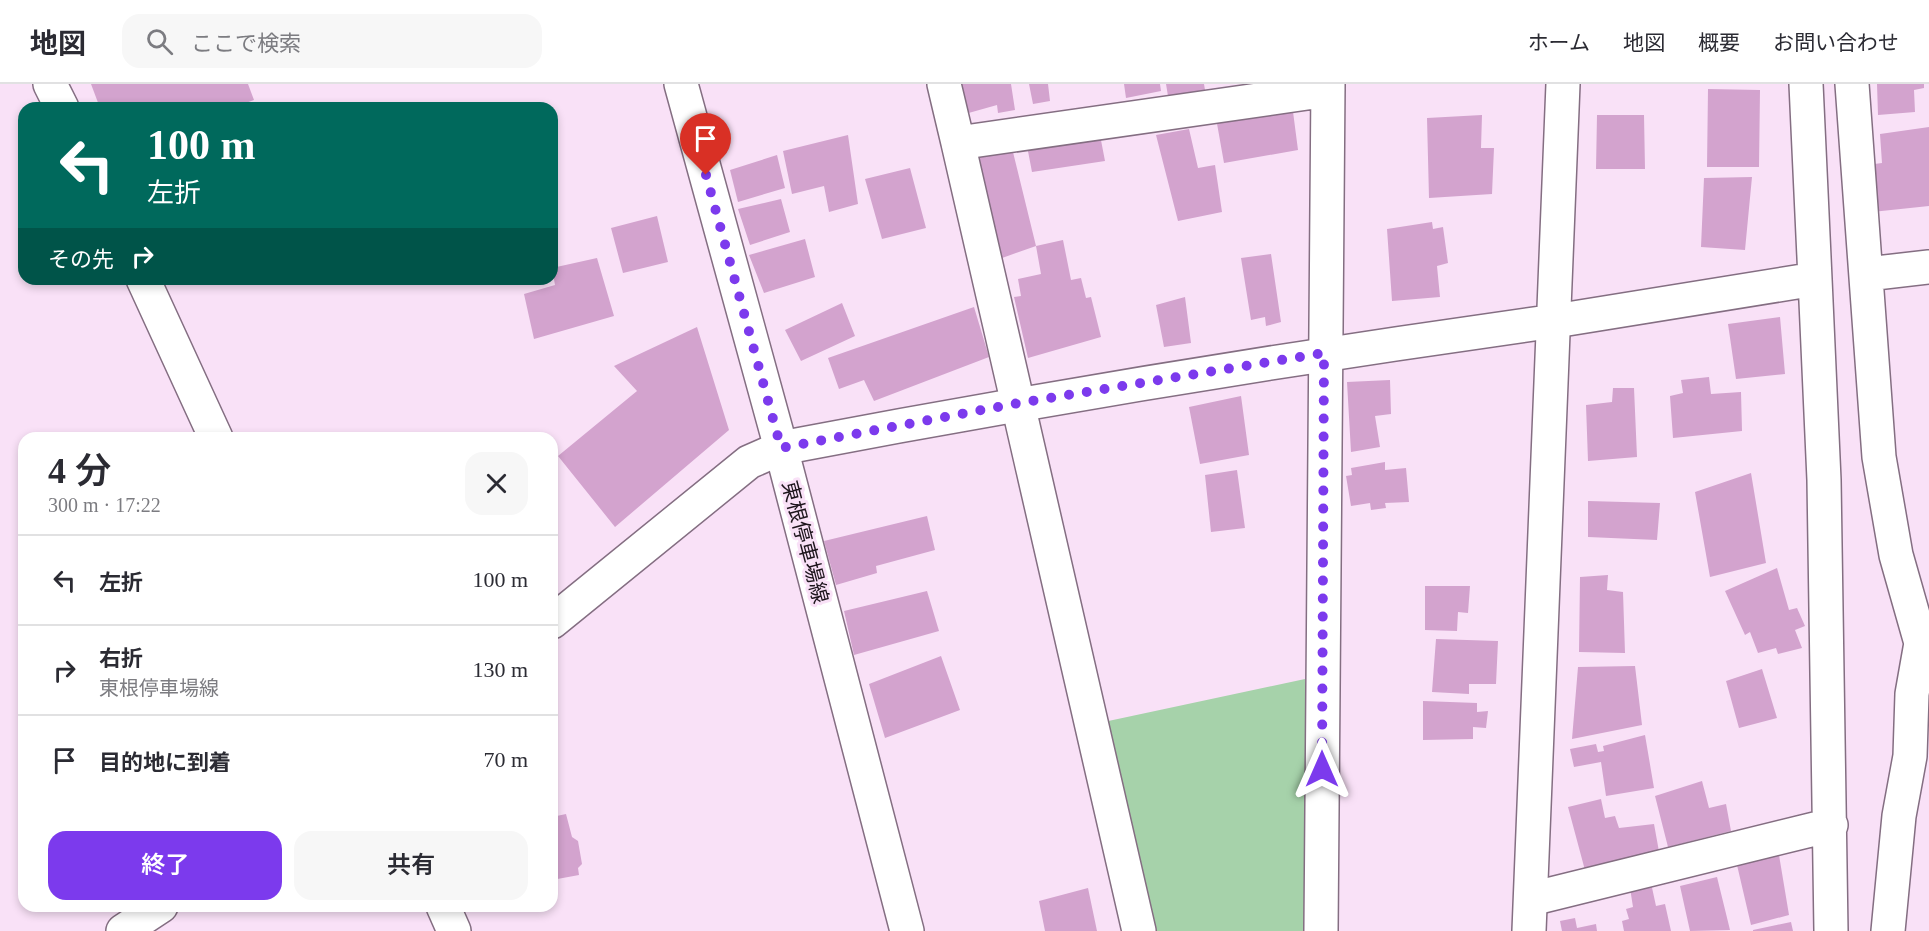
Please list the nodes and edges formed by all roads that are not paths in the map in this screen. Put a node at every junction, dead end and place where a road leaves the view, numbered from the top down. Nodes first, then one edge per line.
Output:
1 (50, 84) edge
2 (681, 84) edge
3 (944, 84) edge
4 (1563, 84) edge
5 (1806, 84) edge
6 (1852, 84) edge
7 (1328, 87) edge
8 (59, 102) edge
9 (958, 143) junction
10 (1929, 267) edge
11 (1867, 274) junction
12 (1815, 279) junction
13 (146, 285) edge
14 (1555, 321) junction
15 (1324, 353) junction
16 (1019, 403) junction
17 (213, 432) edge
18 (781, 448) junction
19 (558, 617) edge
20 (1831, 825) junction
21 (152, 912) edge
22 (446, 912) edge
23 (1530, 915) edge
24 (123, 931) edge
25 (454, 931) edge
26 (907, 931) edge
27 (1139, 931) edge
28 (1321, 931) edge
29 (1831, 931) edge
30 (1888, 931) edge

1 - 8 street
2 - 18 street, 東根停車場線
3 - 9 street
4 - 14 street
5 - 12 street
6 - 11 street
7 - 9 street
7 - 15 street
9 - 16 street
10 - 11 street
11 - 30 street
12 - 14 street
12 - 20 street
13 - 17 street
14 - 15 street
14 - 23 street
15 - 16 street
15 - 28 street
16 - 18 street
16 - 27 street
18 - 19 street
18 - 26 street, 東根停車場線
20 - 23 street
20 - 29 street
21 - 24 street
22 - 25 street

